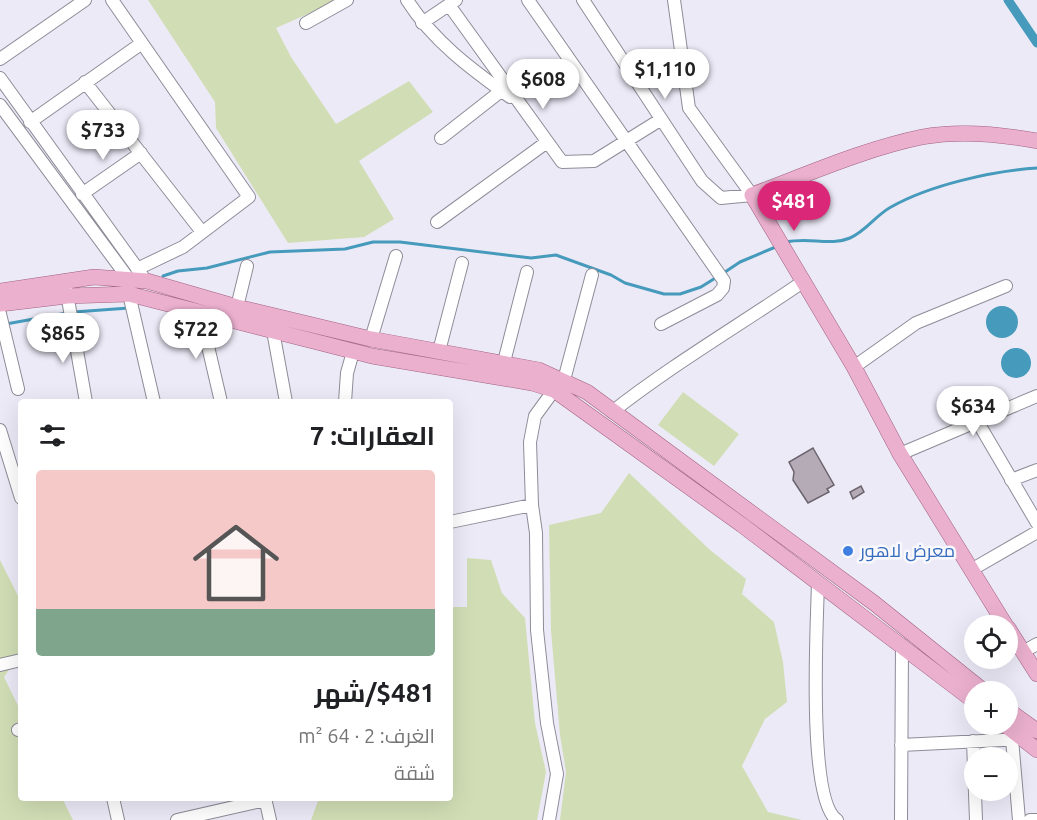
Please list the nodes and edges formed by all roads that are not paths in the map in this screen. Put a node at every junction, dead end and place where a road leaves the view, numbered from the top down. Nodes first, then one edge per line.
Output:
1 (85, 0) edge
2 (112, 0) edge
3 (347, 0) edge
4 (407, 0) edge
5 (528, 0) edge
6 (583, 0) edge
7 (674, 0) edge
8 (453, 3) edge
9 (306, 23) dead end
10 (422, 23) junction
11 (142, 43) junction
12 (0, 59) edge
13 (0, 78) edge
14 (85, 82) junction
15 (501, 91) junction
16 (11, 95) junction
17 (0, 104) edge
18 (520, 105) junction
19 (5, 120) edge
20 (660, 120) junction
21 (30, 122) junction
22 (441, 138) dead end
23 (627, 141) junction
24 (1037, 141) edge
25 (548, 142) junction
26 (141, 153) junction
27 (66, 182) junction
28 (82, 194) junction
29 (752, 195) junction
30 (437, 222) dead end
31 (202, 232) junction
32 (396, 256) dead end
33 (462, 263) dead end
34 (247, 266) dead end
35 (527, 272) dead end
36 (592, 275) dead end
37 (137, 276) junction
38 (804, 281) junction
39 (1006, 286) dead end
40 (0, 291) edge
41 (67, 294) junction
42 (129, 294) junction
43 (0, 304) edge
44 (237, 307) junction
45 (200, 312) junction
46 (0, 315) edge
47 (661, 324) dead end
48 (273, 331) junction
49 (364, 337) junction
50 (439, 351) junction
51 (353, 352) junction
52 (504, 362) junction
53 (854, 367) junction
54 (559, 385) junction
55 (18, 389) dead end
56 (1037, 396) edge
57 (85, 399) edge
58 (152, 399) edge
59 (220, 399) edge
60 (285, 399) edge
61 (345, 399) edge
62 (612, 412) junction
63 (976, 420) junction
64 (0, 430) edge
65 (900, 454) junction
66 (1037, 470) edge
67 (1011, 480) junction
68 (18, 488) edge
69 (532, 505) junction
70 (747, 519) junction
71 (453, 521) edge
72 (1037, 523) edge
73 (1037, 532) edge
74 (971, 570) junction
75 (818, 583) junction
76 (999, 615) edge
77 (1018, 644) edge
78 (1037, 644) edge
79 (902, 645) junction
80 (1023, 652) junction
81 (18, 661) edge
82 (0, 665) edge
83 (1037, 674) edge
84 (971, 681) edge
85 (964, 693) edge
86 (1018, 717) edge
87 (1037, 731) edge
88 (1014, 735) edge
89 (1018, 739) junction
90 (974, 741) junction
91 (902, 745) junction
92 (1037, 750) edge
93 (114, 801) edge
94 (257, 801) edge
95 (265, 801) edge
96 (118, 820) edge
97 (177, 820) edge
98 (270, 820) edge
99 (549, 820) edge
100 (837, 820) edge
101 (901, 820) edge
102 (975, 820) edge
103 (1019, 820) edge
104 (1030, 820) edge
105 (1037, 820) edge

1 - 12 street
2 - 11 street
3 - 9 street
4 - 10 street
5 - 23 street
6 - 20 street
7 - 29 street
8 - 10 street
8 - 18 street
10 - 15 street
11 - 14 street
11 - 31 street
13 - 16 street
14 - 21 street
14 - 26 street
15 - 18 street
15 - 22 street
16 - 17 street
16 - 21 street
17 - 19 street
18 - 25 street
19 - 27 street
20 - 23 street
20 - 29 street
21 - 27 street
23 - 25 street
23 - 47 street
24 - 29 main road
25 - 30 street
26 - 28 street
26 - 31 street
27 - 28 street
27 - 37 street
28 - 37 street
29 - 38 main road
31 - 37 street
32 - 49 street
33 - 50 street
34 - 44 street
35 - 52 street
36 - 54 street
37 - 41 main road
37 - 44 main road
38 - 53 main road
38 - 62 street
39 - 53 street
40 - 41 main road
41 - 42 main road
41 - 43 main road
41 - 57 street
42 - 45 main road
42 - 58 street
44 - 49 main road
45 - 48 main road
45 - 59 street
46 - 55 street
48 - 51 main road
48 - 60 street
49 - 50 main road
49 - 51 main road
50 - 52 main road
51 - 54 main road
51 - 61 street
52 - 54 main road
53 - 65 main road
54 - 62 main road
54 - 69 street
54 - 70 main road
56 - 63 street
62 - 70 main road
63 - 65 street
63 - 67 street
64 - 68 street
65 - 74 main road
66 - 67 street
67 - 72 street
69 - 71 street
69 - 99 street
70 - 75 main road
70 - 84 main road
73 - 74 street
74 - 76 main road
75 - 79 main road
75 - 100 street
77 - 80 main road
78 - 80 street
79 - 85 main road
79 - 91 street
80 - 83 main road
81 - 82 street
86 - 87 main road
88 - 89 main road
89 - 90 street
89 - 92 main road
89 - 103 street
90 - 91 street
90 - 102 street
91 - 101 street
93 - 96 street
94 - 97 street
95 - 98 street
104 - 105 street

